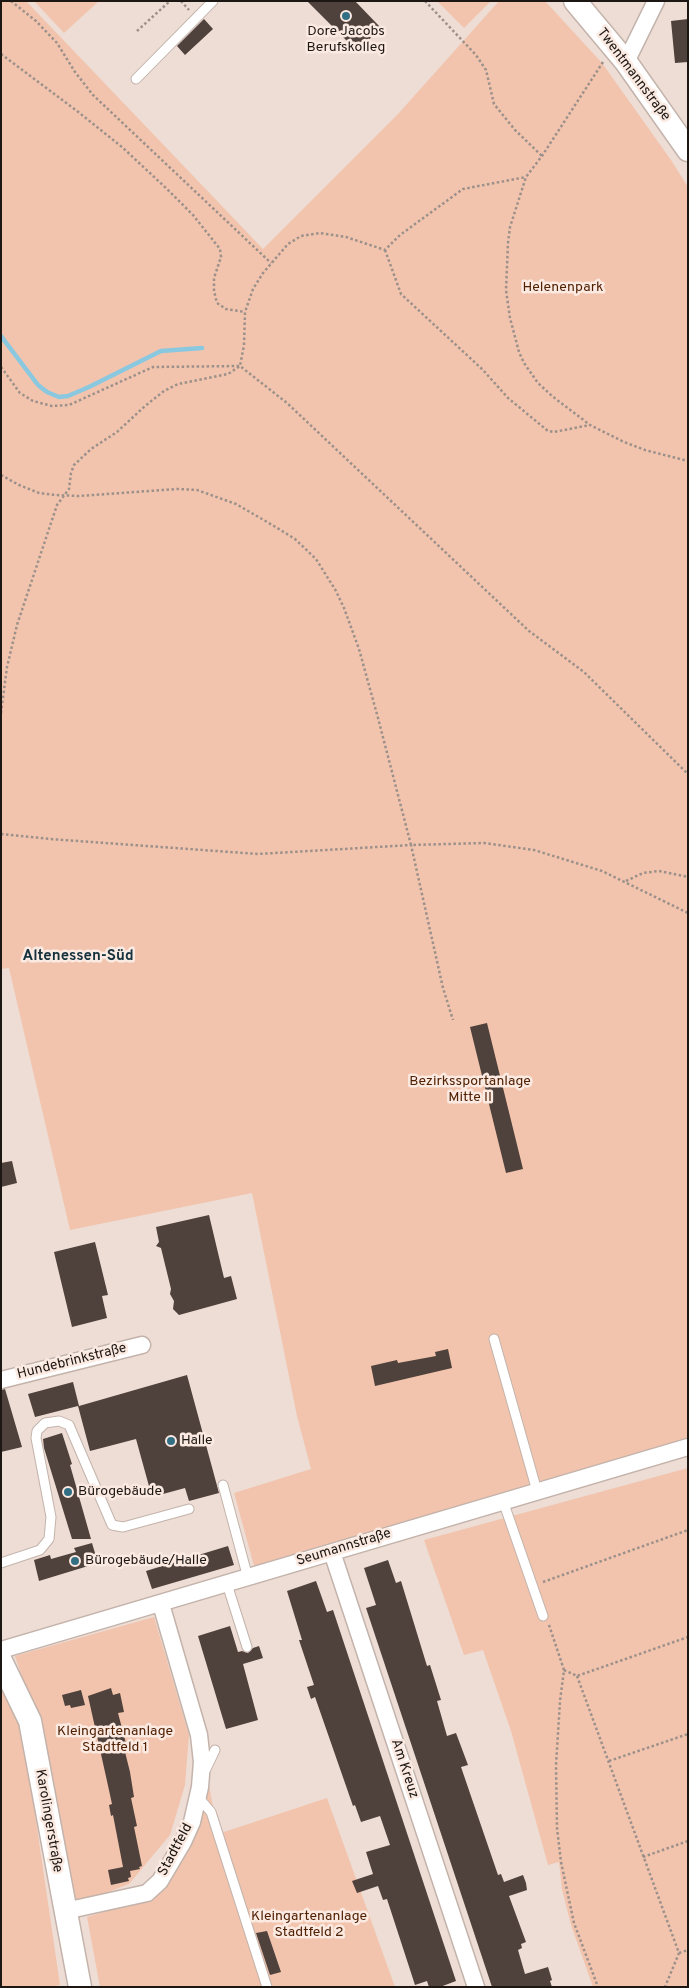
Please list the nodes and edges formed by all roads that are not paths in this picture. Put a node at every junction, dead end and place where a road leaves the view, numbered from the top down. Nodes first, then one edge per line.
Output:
1 (213, 1) edge
2 (575, 1) edge
3 (656, 1) edge
4 (620, 54) junction
5 (136, 79) dead end
6 (688, 150) edge
7 (494, 1339) dead end
8 (142, 1345) dead end
9 (1, 1380) edge
10 (688, 1447) edge
11 (222, 1485) dead end
12 (537, 1491) junction
13 (503, 1501) junction
14 (188, 1509) dead end
15 (332, 1552) junction
16 (1, 1563) edge
17 (248, 1578) junction
18 (227, 1584) junction
19 (161, 1604) junction
20 (543, 1616) road end
21 (247, 1647) dead end
22 (1, 1650) edge
23 (1, 1661) edge
24 (215, 1750) dead end
25 (201, 1778) junction
26 (198, 1798) junction
27 (65, 1911) junction
28 (80, 1987) edge
29 (267, 1987) edge
30 (476, 1987) edge

1 - 5 lane
2 - 4 street, Twentmannstraße
3 - 4 street
4 - 6 street, Twentmannstraße
7 - 12 lane
8 - 9 street, Hundebrinkstraße
10 - 12 street, Seumannstraße
11 - 17 lane
12 - 13 street, Seumannstraße
13 - 15 street, Seumannstraße
13 - 20 lane
14 - 16 lane
15 - 17 street, Seumannstraße
15 - 30 street, Am Kreuz
17 - 18 street, Seumannstraße
18 - 19 street, Seumannstraße
18 - 21 lane
19 - 22 street, Seumannstraße
19 - 25 street, Stadtfeld
23 - 27 street, Karolingerstraße
24 - 25 lane
25 - 26 street, Stadtfeld
26 - 27 street, Stadtfeld
26 - 29 lane
27 - 28 street, Karolingerstraße

